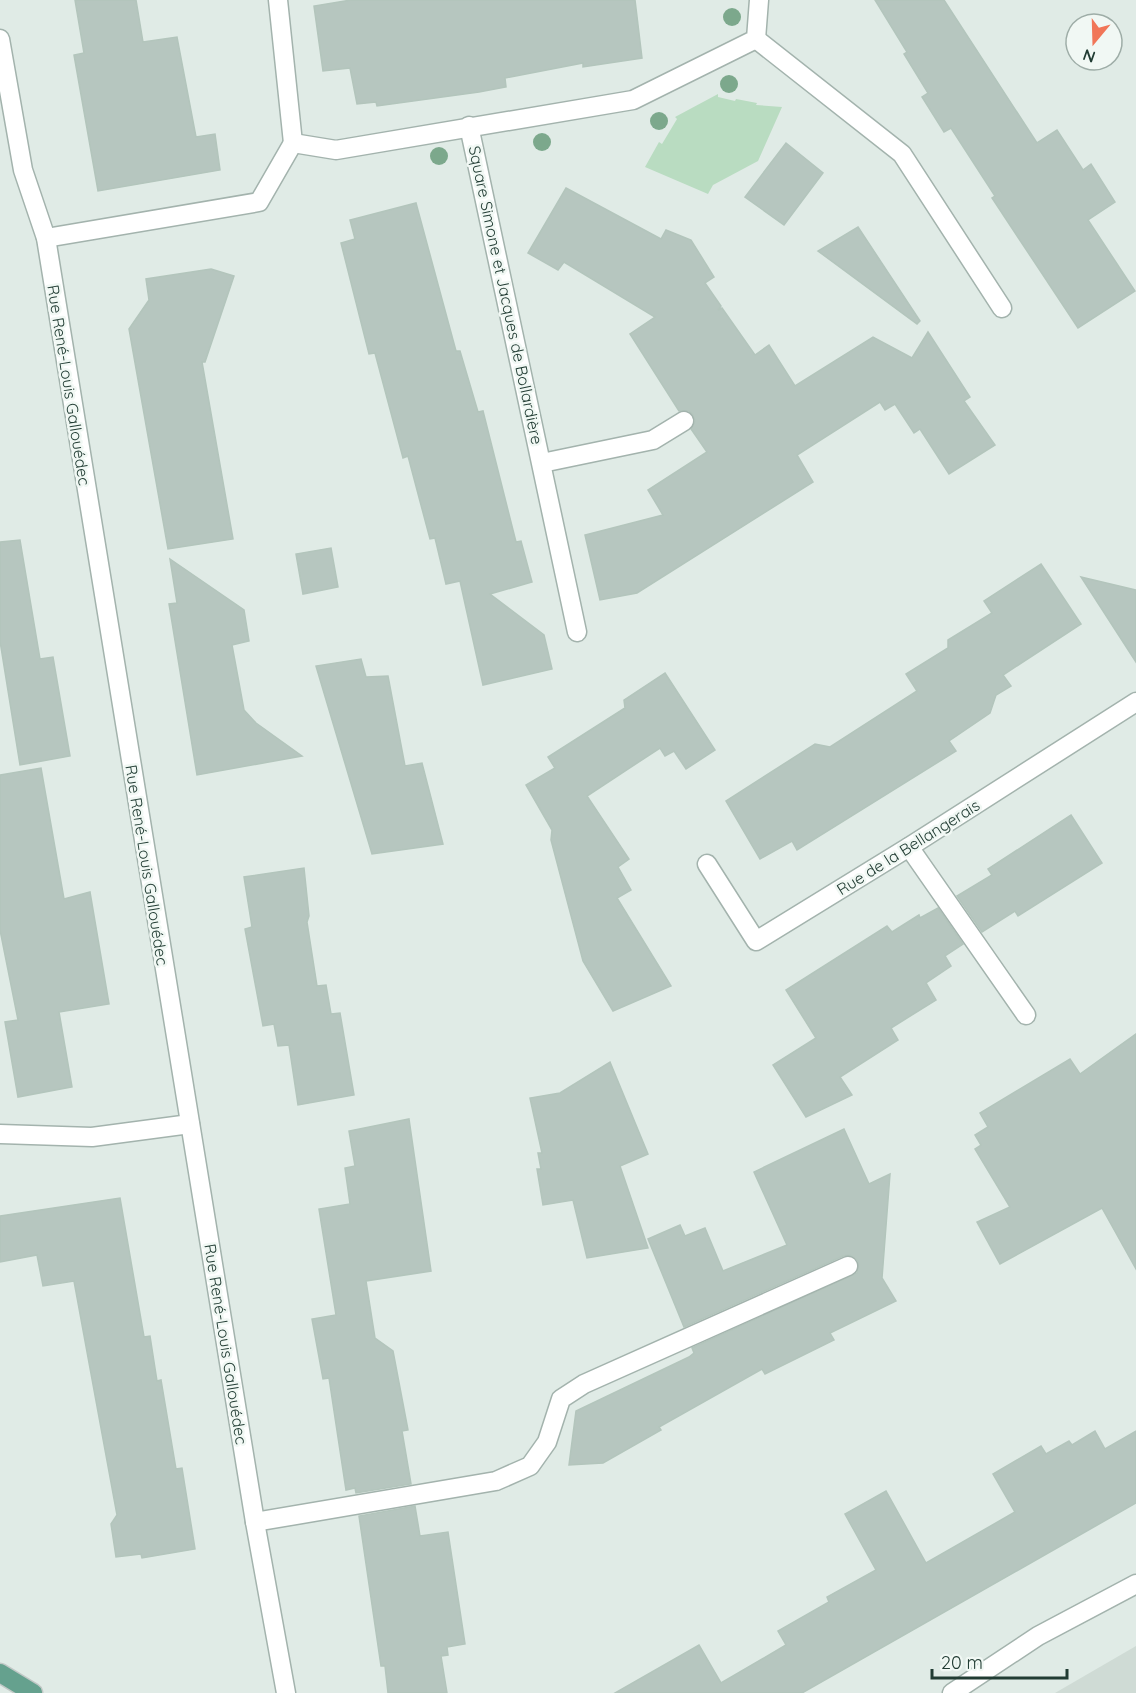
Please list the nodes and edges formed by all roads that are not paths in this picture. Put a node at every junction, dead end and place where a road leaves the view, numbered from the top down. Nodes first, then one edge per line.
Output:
1 (278, 0) edge
2 (759, 0) edge
3 (0, 39) edge
4 (756, 39) junction
5 (469, 126) junction
6 (292, 143) junction
7 (46, 238) junction
8 (1002, 308) dead end
9 (684, 421) dead end
10 (542, 463) junction
11 (577, 632) dead end
12 (1136, 702) edge
13 (909, 847) junction
14 (707, 864) dead end
15 (1026, 1015) dead end
16 (190, 1124) junction
17 (0, 1134) edge
18 (848, 1266) dead end
19 (255, 1522) junction
20 (1136, 1584) edge
21 (0, 1673) edge
22 (33, 1693) edge
23 (286, 1693) edge
24 (952, 1693) edge

1 - 6 street
2 - 4 street
3 - 7 street, Rue René-Louis Gallouédec
4 - 5 street, Square Simone et Jacques de Bollardière
4 - 8 street
5 - 6 street, Square Simone et Jacques de Bollardière
5 - 10 street, Square Simone et Jacques de Bollardière
6 - 7 street
7 - 16 street, Rue René-Louis Gallouédec
9 - 10 street, Square Simone et Jacques de Bollardière
10 - 11 street, Square Simone et Jacques de Bollardière
12 - 13 street, Rue de la Bellangerais
13 - 14 street, Rue de la Bellangerais
13 - 15 street
16 - 17 street
16 - 19 street, Rue René-Louis Gallouédec
18 - 19 street
19 - 23 street, Rue René-Louis Gallouédec
20 - 24 street
21 - 22 main road

